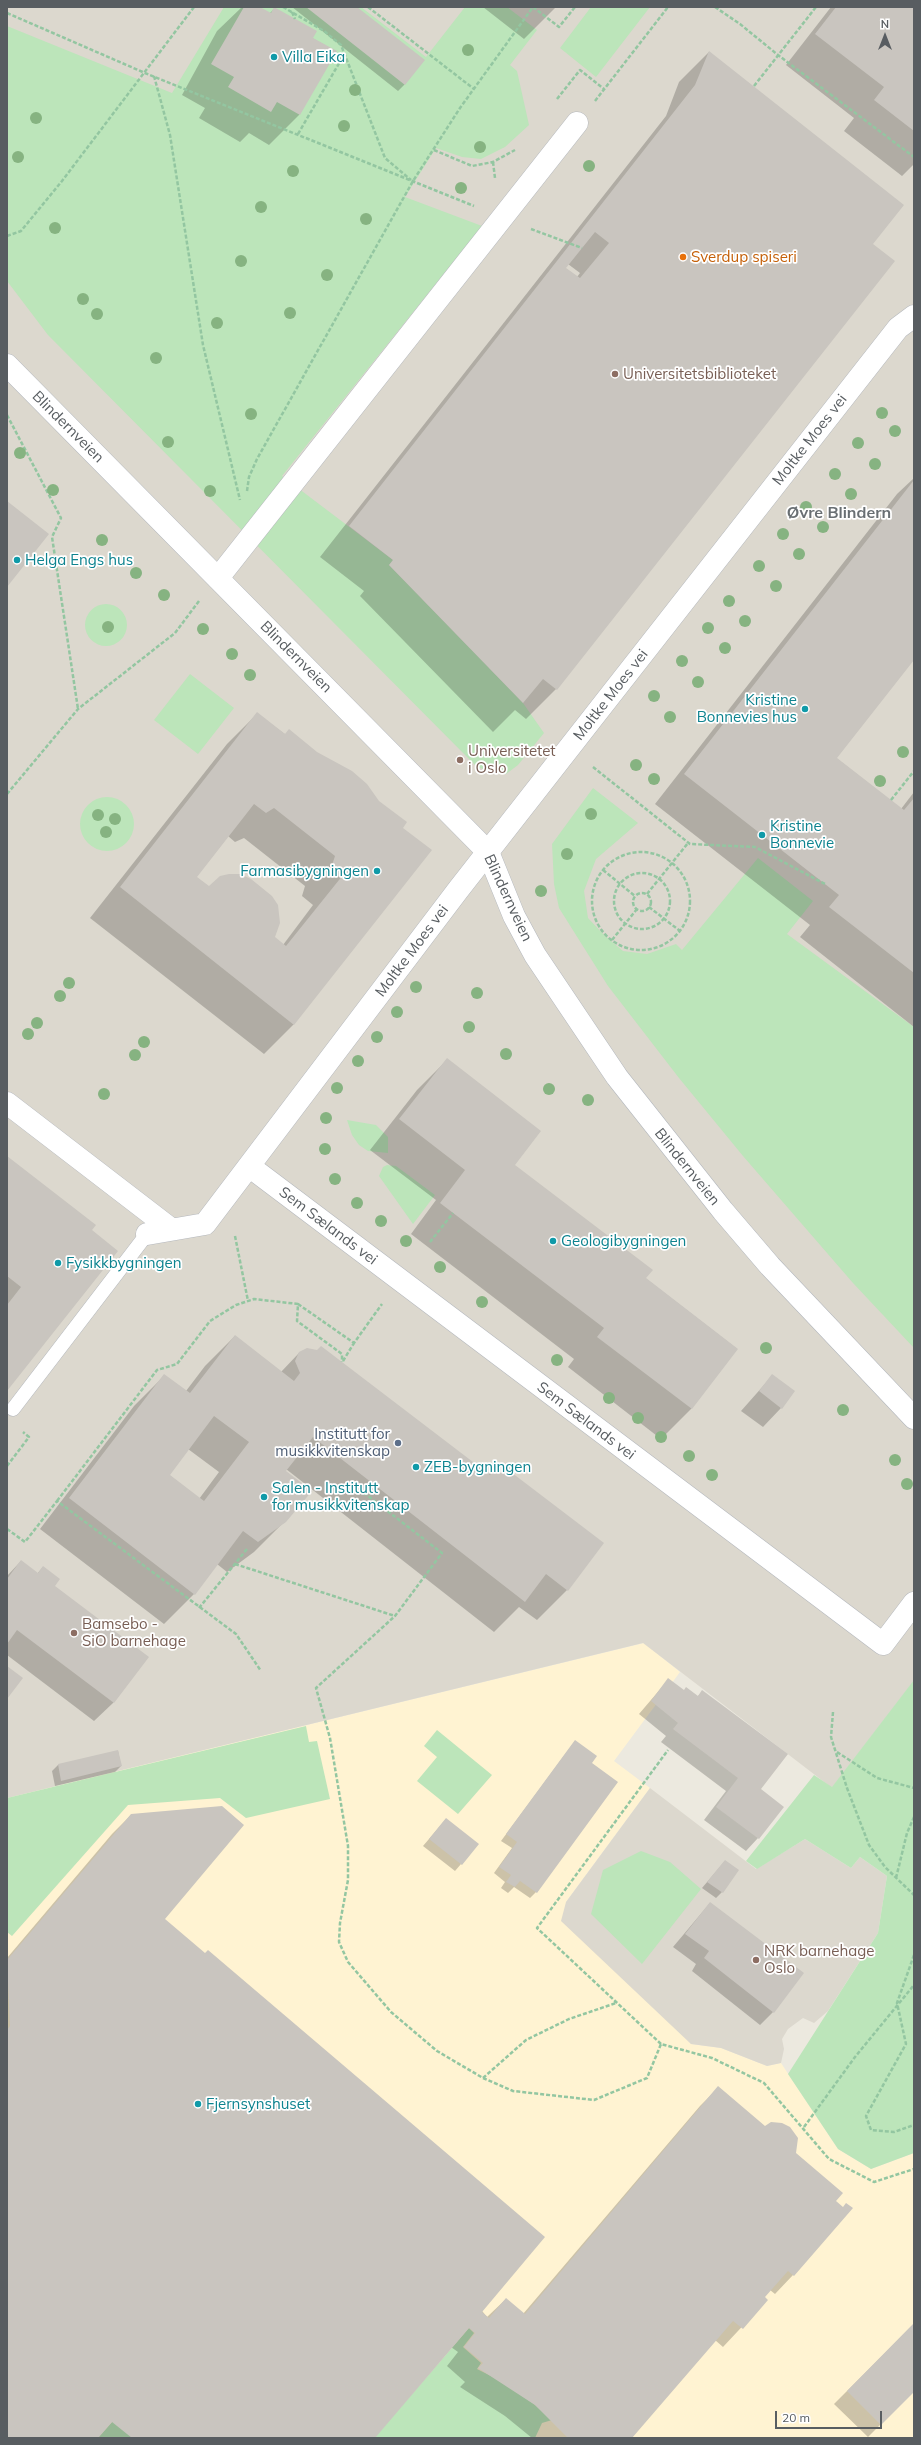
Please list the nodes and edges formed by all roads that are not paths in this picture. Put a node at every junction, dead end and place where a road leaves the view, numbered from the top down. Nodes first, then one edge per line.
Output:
1 (577, 123) road end
2 (914, 316) edge
3 (7, 365) edge
4 (218, 578) junction
5 (488, 852) junction
6 (7, 1102) edge
7 (249, 1166) junction
8 (171, 1229) junction
9 (147, 1234) joint
10 (13, 1409) dead end
11 (914, 1418) edge
12 (914, 1603) edge

1 - 4 street
2 - 5 street, Moltke Moes vei
3 - 4 street, Blindernveien
4 - 5 street, Blindernveien
5 - 7 street, Moltke Moes vei
5 - 11 street, Blindernveien
6 - 8 street
7 - 8 street, Moltke Moes vei
7 - 12 street, Sem Sælands vei
8 - 9 street, Moltke Moes vei
9 - 10 lane

